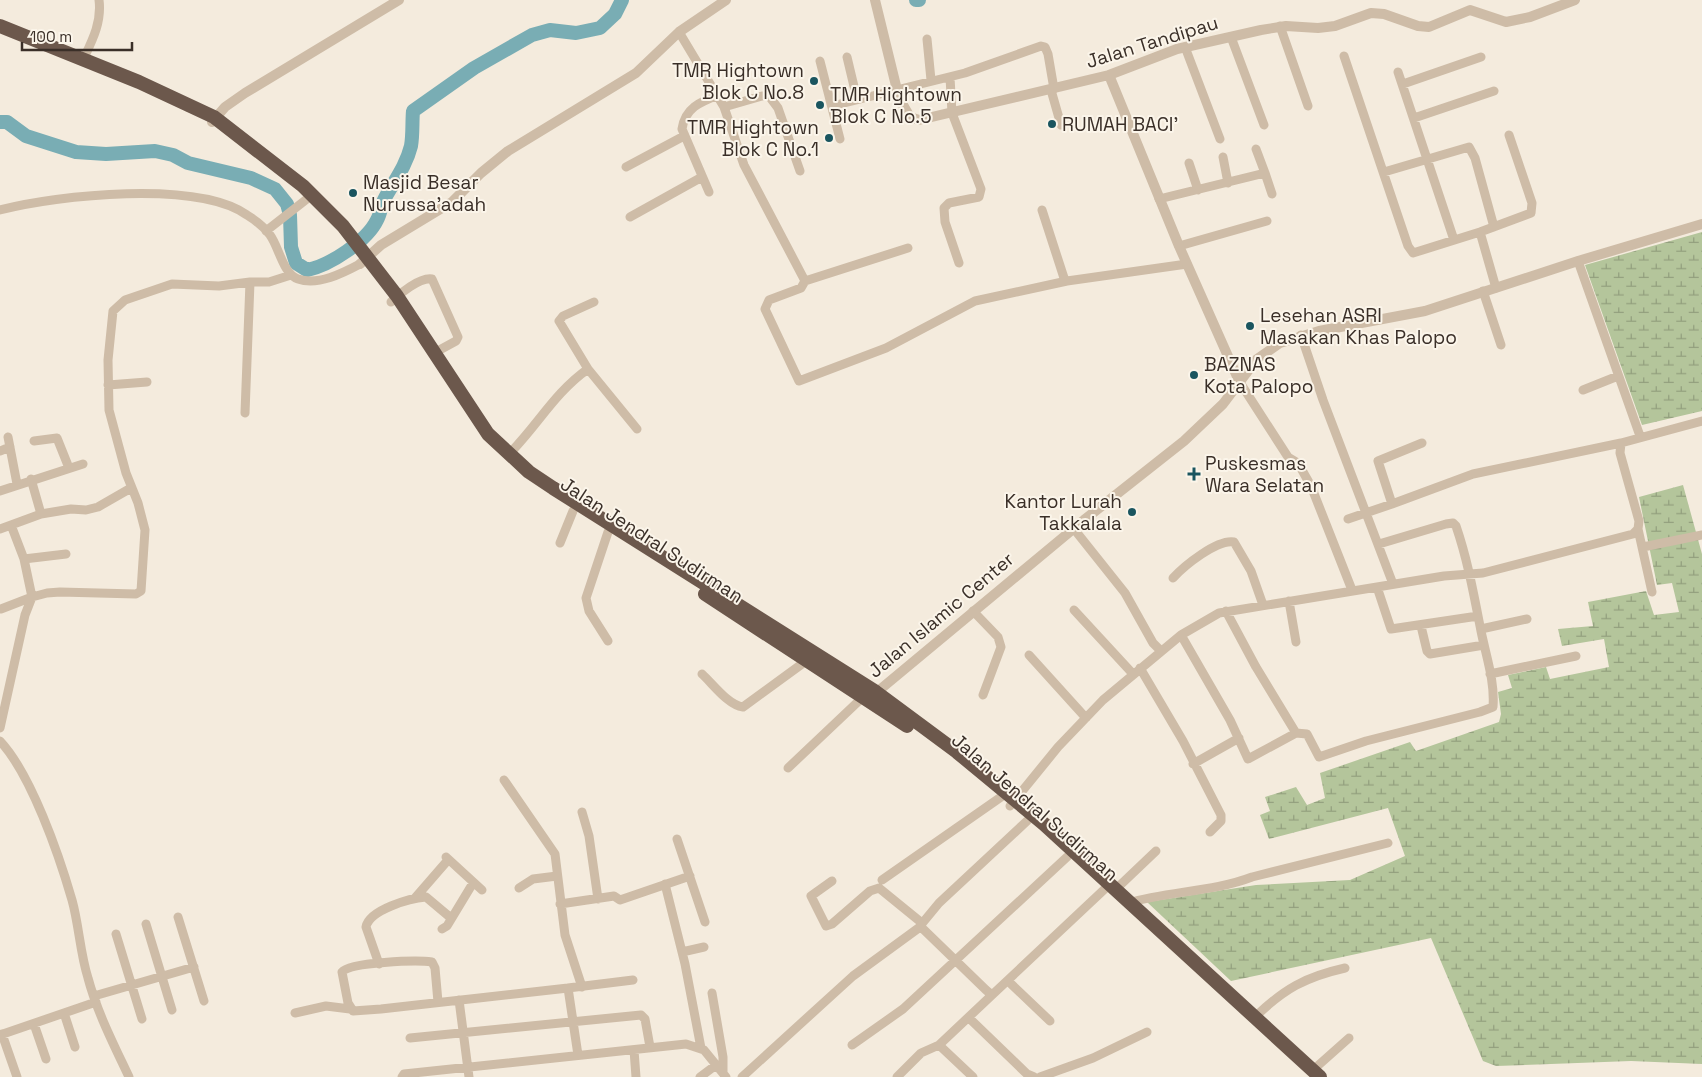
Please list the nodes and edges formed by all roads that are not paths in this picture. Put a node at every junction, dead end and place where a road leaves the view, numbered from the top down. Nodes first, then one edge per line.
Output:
1 (99, 0) edge
2 (399, 0) edge
3 (726, 0) edge
4 (875, 0) edge
5 (1575, 0) edge
6 (1280, 26) junction
7 (0, 30) edge
8 (679, 32) junction
9 (1231, 37) junction
10 (927, 39) dead end
11 (1186, 48) junction
12 (1344, 56) dead end
13 (847, 57) dead end
14 (1480, 57) dead end
15 (83, 60) junction
16 (820, 61) dead end
17 (1398, 72) dead end
18 (1109, 76) junction
19 (950, 78) junction
20 (931, 80) junction
21 (1403, 84) junction
22 (896, 89) junction
23 (1052, 89) junction
24 (1494, 91) dead end
25 (718, 95) junction
26 (857, 99) junction
27 (832, 106) junction
28 (1308, 106) dead end
29 (724, 107) junction
30 (952, 113) junction
31 (1414, 118) junction
32 (213, 120) junction
33 (1061, 125) dead end
34 (1264, 125) dead end
35 (1509, 135) dead end
36 (684, 136) junction
37 (840, 139) dead end
38 (1220, 139) dead end
39 (1256, 149) dead end
40 (1223, 156) dead end
41 (1427, 158) junction
42 (1189, 163) dead end
43 (626, 166) dead end
44 (800, 171) dead end
45 (1384, 172) junction
46 (1265, 173) junction
47 (702, 177) junction
48 (1228, 183) junction
49 (1198, 190) junction
50 (709, 192) dead end
51 (1272, 194) dead end
52 (310, 197) junction
53 (1159, 199) junction
54 (0, 210) edge
55 (1042, 210) dead end
56 (630, 217) dead end
57 (1267, 221) dead end
58 (1702, 224) edge
59 (1494, 227) junction
60 (266, 231) junction
61 (1480, 232) junction
62 (1454, 240) junction
63 (1179, 246) junction
64 (908, 248) dead end
65 (361, 257) junction
66 (1578, 261) junction
67 (959, 263) dead end
68 (1187, 264) junction
69 (291, 275) junction
70 (805, 281) junction
71 (250, 282) junction
72 (1065, 282) junction
73 (1496, 288) junction
74 (1483, 291) junction
75 (394, 299) junction
76 (594, 302) dead end
77 (1301, 335) junction
78 (1501, 345) dead end
79 (434, 353) junction
80 (588, 369) junction
81 (1618, 376) junction
82 (1239, 381) junction
83 (147, 382) dead end
84 (108, 385) junction
85 (1584, 390) dead end
86 (244, 413) dead end
87 (1702, 421) edge
88 (637, 429) dead end
89 (1640, 436) junction
90 (8, 437) dead end
91 (34, 441) dead end
92 (1422, 443) dead end
93 (1621, 443) junction
94 (10, 447) junction
95 (0, 452) edge
96 (509, 454) junction
97 (83, 464) dead end
98 (69, 468) junction
99 (31, 479) junction
100 (18, 484) junction
101 (132, 488) junction
102 (0, 491) edge
103 (1392, 504) junction
104 (573, 511) junction
105 (41, 514) junction
106 (1367, 514) junction
107 (1348, 519) dead end
108 (11, 525) junction
109 (0, 529) edge
110 (1074, 529) junction
111 (1638, 530) junction
112 (608, 532) junction
113 (1702, 535) edge
114 (560, 543) dead end
115 (1379, 544) junction
116 (1643, 547) junction
117 (66, 554) dead end
118 (24, 558) junction
119 (1470, 574) junction
120 (1173, 578) dead end
121 (1393, 584) junction
122 (1377, 587) junction
123 (1352, 590) junction
124 (1652, 592) dead end
125 (32, 597) junction
126 (1289, 601) junction
127 (1263, 604) junction
128 (1, 609) edge
129 (1074, 610) dead end
130 (973, 611) junction
131 (1226, 611) junction
132 (1478, 616) junction
133 (1528, 619) dead end
134 (1421, 626) junction
135 (1481, 629) junction
136 (1181, 635) junction
137 (608, 641) dead end
138 (1296, 642) dead end
139 (1484, 646) junction
140 (1161, 651) junction
141 (1029, 656) dead end
142 (1576, 656) dead end
143 (806, 661) junction
144 (1136, 671) junction
145 (702, 674) dead end
146 (1490, 674) junction
147 (983, 695) dead end
148 (869, 697) junction
149 (1086, 718) junction
150 (0, 728) edge
151 (1296, 733) junction
152 (1239, 738) junction
153 (0, 740) edge
154 (1194, 764) junction
155 (788, 768) dead end
156 (504, 780) dead end
157 (1009, 801) junction
158 (582, 812) dead end
159 (1027, 821) junction
160 (1210, 832) dead end
161 (678, 839) dead end
162 (1388, 843) dead end
163 (1156, 851) dead end
164 (1067, 857) junction
165 (557, 876) junction
166 (690, 876) junction
167 (882, 880) dead end
168 (832, 881) dead end
169 (473, 883) junction
170 (665, 884) junction
171 (519, 888) dead end
172 (1109, 889) junction
173 (482, 890) dead end
174 (416, 898) junction
175 (598, 899) junction
176 (1128, 903) junction
177 (560, 904) junction
178 (178, 917) dead end
179 (451, 918) junction
180 (705, 922) dead end
181 (146, 924) dead end
182 (921, 925) junction
183 (442, 929) dead end
184 (116, 934) dead end
185 (704, 946) dead end
186 (682, 952) junction
187 (955, 960) junction
188 (379, 964) junction
189 (194, 967) junction
190 (1345, 968) dead end
191 (162, 976) junction
192 (634, 980) dead end
193 (1008, 981) junction
194 (131, 986) junction
195 (582, 987) junction
196 (568, 988) junction
197 (712, 993) dead end
198 (992, 995) junction
199 (95, 999) junction
200 (459, 1000) junction
201 (204, 1001) dead end
202 (438, 1002) junction
203 (350, 1008) junction
204 (172, 1010) dead end
205 (295, 1013) dead end
206 (64, 1014) junction
207 (1255, 1017) junction
208 (969, 1018) junction
209 (142, 1019) dead end
210 (573, 1021) junction
211 (1050, 1021) dead end
212 (34, 1024) junction
213 (1147, 1032) dead end
214 (464, 1033) junction
215 (1, 1034) edge
216 (410, 1038) dead end
217 (1349, 1038) dead end
218 (852, 1045) dead end
219 (939, 1045) junction
220 (75, 1047) dead end
221 (650, 1047) junction
222 (701, 1048) junction
223 (634, 1050) junction
224 (578, 1055) junction
225 (46, 1059) dead end
226 (716, 1065) junction
227 (469, 1072) edge
228 (405, 1075) edge
229 (725, 1075) edge
230 (1314, 1075) edge
231 (902, 1076) edge
232 (17, 1077) edge
233 (129, 1077) edge
234 (636, 1077) edge
235 (700, 1077) edge
236 (742, 1077) edge
237 (973, 1077) edge
238 (1034, 1077) edge
239 (1040, 1077) edge

1 - 15 street
2 - 32 street
3 - 8 street
4 - 22 street, Jalan Tandipau
5 - 6 street, Jalan Tandipau
6 - 9 street, Jalan Tandipau
6 - 28 street
7 - 15 highway, Jalan Jendral Sudirman
7 - 32 highway, Jalan Jendral Sudirman
8 - 25 street
8 - 65 street
9 - 11 street, Jalan Tandipau
9 - 34 street
10 - 20 street
11 - 18 street, Jalan Tandipau
11 - 38 street
12 - 45 street
13 - 26 street
14 - 21 street
15 - 32 highway, Jalan Jendral Sudirman
16 - 27 street
17 - 21 street
18 - 23 street, Jalan Tandipau
18 - 53 street
19 - 20 street
19 - 23 street
19 - 30 street
20 - 22 street
21 - 31 street
22 - 26 street
22 - 30 street, Jalan Tandipau
23 - 30 street, Jalan Tandipau
23 - 33 street
24 - 31 street
25 - 29 street
25 - 36 street
26 - 27 street
27 - 37 street
29 - 44 street
29 - 70 street
30 - 67 street
31 - 41 street
32 - 52 highway, Jalan Jendral Sudirman
35 - 59 street
36 - 43 street
36 - 47 street
39 - 46 street
40 - 48 street
41 - 45 street
41 - 59 street
41 - 62 street
42 - 49 street
45 - 62 street
46 - 48 street
46 - 51 street
47 - 50 street
47 - 56 street
48 - 49 street
49 - 53 street
52 - 60 street
52 - 65 highway, Jalan Jendral Sudirman
53 - 63 street
54 - 60 street
55 - 72 street
57 - 63 street
58 - 66 street, Jalan Islamic Center
59 - 61 street
60 - 69 street
61 - 62 street
61 - 73 street
63 - 68 street
64 - 70 street
65 - 69 street
65 - 75 highway, Jalan Jendral Sudirman
66 - 73 street, Jalan Islamic Center
66 - 81 street
68 - 72 street
68 - 82 street
69 - 71 street
70 - 72 street
71 - 84 street
71 - 86 street
73 - 74 street, Jalan Islamic Center
74 - 77 street, Jalan Islamic Center
74 - 78 street
75 - 79 highway, Jalan Jendral Sudirman
75 - 79 street
75 - 104 highway, Jalan Jendral Sudirman
76 - 80 street
77 - 82 street, Jalan Islamic Center
77 - 106 street
79 - 96 highway, Jalan Jendral Sudirman
80 - 88 street
80 - 96 street
81 - 85 street
81 - 89 street
82 - 110 street, Jalan Islamic Center
82 - 123 street
83 - 84 street
84 - 101 street
87 - 89 street
89 - 93 street
90 - 94 street
91 - 98 street
92 - 103 street
93 - 103 street
93 - 111 street
94 - 95 street
94 - 100 street
96 - 148 highway, Jalan Jendral Sudirman
97 - 98 street
98 - 99 street
99 - 100 street
99 - 105 street
100 - 102 street
101 - 105 street
101 - 125 street
103 - 106 street
104 - 112 highway, Jalan Jendral Sudirman
104 - 114 street
105 - 108 street
106 - 107 street
106 - 115 street
108 - 109 street
108 - 118 street
110 - 130 street, Jalan Islamic Center
110 - 140 street
111 - 116 street
111 - 119 street
112 - 137 street
112 - 143 highway, Jalan Jendral Sudirman
113 - 116 street
115 - 119 street
115 - 121 street
116 - 124 street
117 - 118 street
118 - 125 street
119 - 121 street
119 - 132 street
120 - 127 street
121 - 122 street
122 - 123 street
122 - 134 street
123 - 126 street
125 - 128 street
125 - 150 street
126 - 127 street
126 - 138 street
127 - 131 street
129 - 144 street
130 - 147 street
130 - 148 street, Jalan Islamic Center
131 - 136 street
131 - 151 street
132 - 134 street
132 - 135 street
133 - 135 street
134 - 139 street
135 - 139 street
136 - 140 street
136 - 152 street
139 - 146 street
140 - 144 street
141 - 149 street
142 - 146 street
143 - 145 street
143 - 148 highway, Jalan Jendral Sudirman
144 - 149 street
144 - 154 street
146 - 151 street
148 - 155 street
148 - 157 highway, Jalan Jendral Sudirman
149 - 157 street
151 - 152 street
152 - 154 street
153 - 199 street
154 - 160 street
156 - 165 street
157 - 159 highway, Jalan Jendral Sudirman
157 - 167 street
157 - 172 highway, Jalan Jendral Sudirman
158 - 175 street
159 - 164 highway, Jalan Jendral Sudirman
159 - 182 street
161 - 166 street
162 - 176 street
163 - 172 street
164 - 172 highway, Jalan Jendral Sudirman
164 - 187 street
165 - 171 street
165 - 177 street
166 - 170 street
166 - 180 street
168 - 182 street
169 - 173 street
169 - 174 street
169 - 179 street
170 - 175 street
170 - 186 street
172 - 176 highway, Jalan Jendral Sudirman
172 - 193 street
172 - 230 highway, Jalan Jendral Sudirman
174 - 179 street
174 - 188 street
175 - 177 street
176 - 207 highway, Jalan Jendral Sudirman
177 - 195 street
178 - 189 street
179 - 183 street
181 - 191 street
182 - 187 street
182 - 236 street
184 - 194 street
185 - 186 street
186 - 222 street
187 - 198 street
187 - 218 street
188 - 202 street
188 - 203 street
189 - 191 street
189 - 201 street
190 - 207 street
191 - 194 street
191 - 204 street
192 - 195 street
193 - 198 street
193 - 211 street
194 - 199 street
194 - 209 street
195 - 196 street
196 - 200 street
196 - 210 street
197 - 229 street
198 - 208 street
199 - 206 street
199 - 233 street
200 - 202 street
200 - 214 street
202 - 203 street
203 - 205 street
206 - 212 street
206 - 220 street
207 - 230 highway, Jalan Jendral Sudirman
208 - 219 street
208 - 238 street
210 - 214 street
210 - 221 street
210 - 224 street
212 - 215 street
212 - 225 street
213 - 239 street
214 - 216 street
214 - 227 street
215 - 232 street
217 - 230 street
219 - 231 street
219 - 237 street
221 - 222 street
221 - 223 street
222 - 226 street
223 - 224 street
223 - 234 street
224 - 227 street
226 - 229 street
226 - 235 street
227 - 228 street

